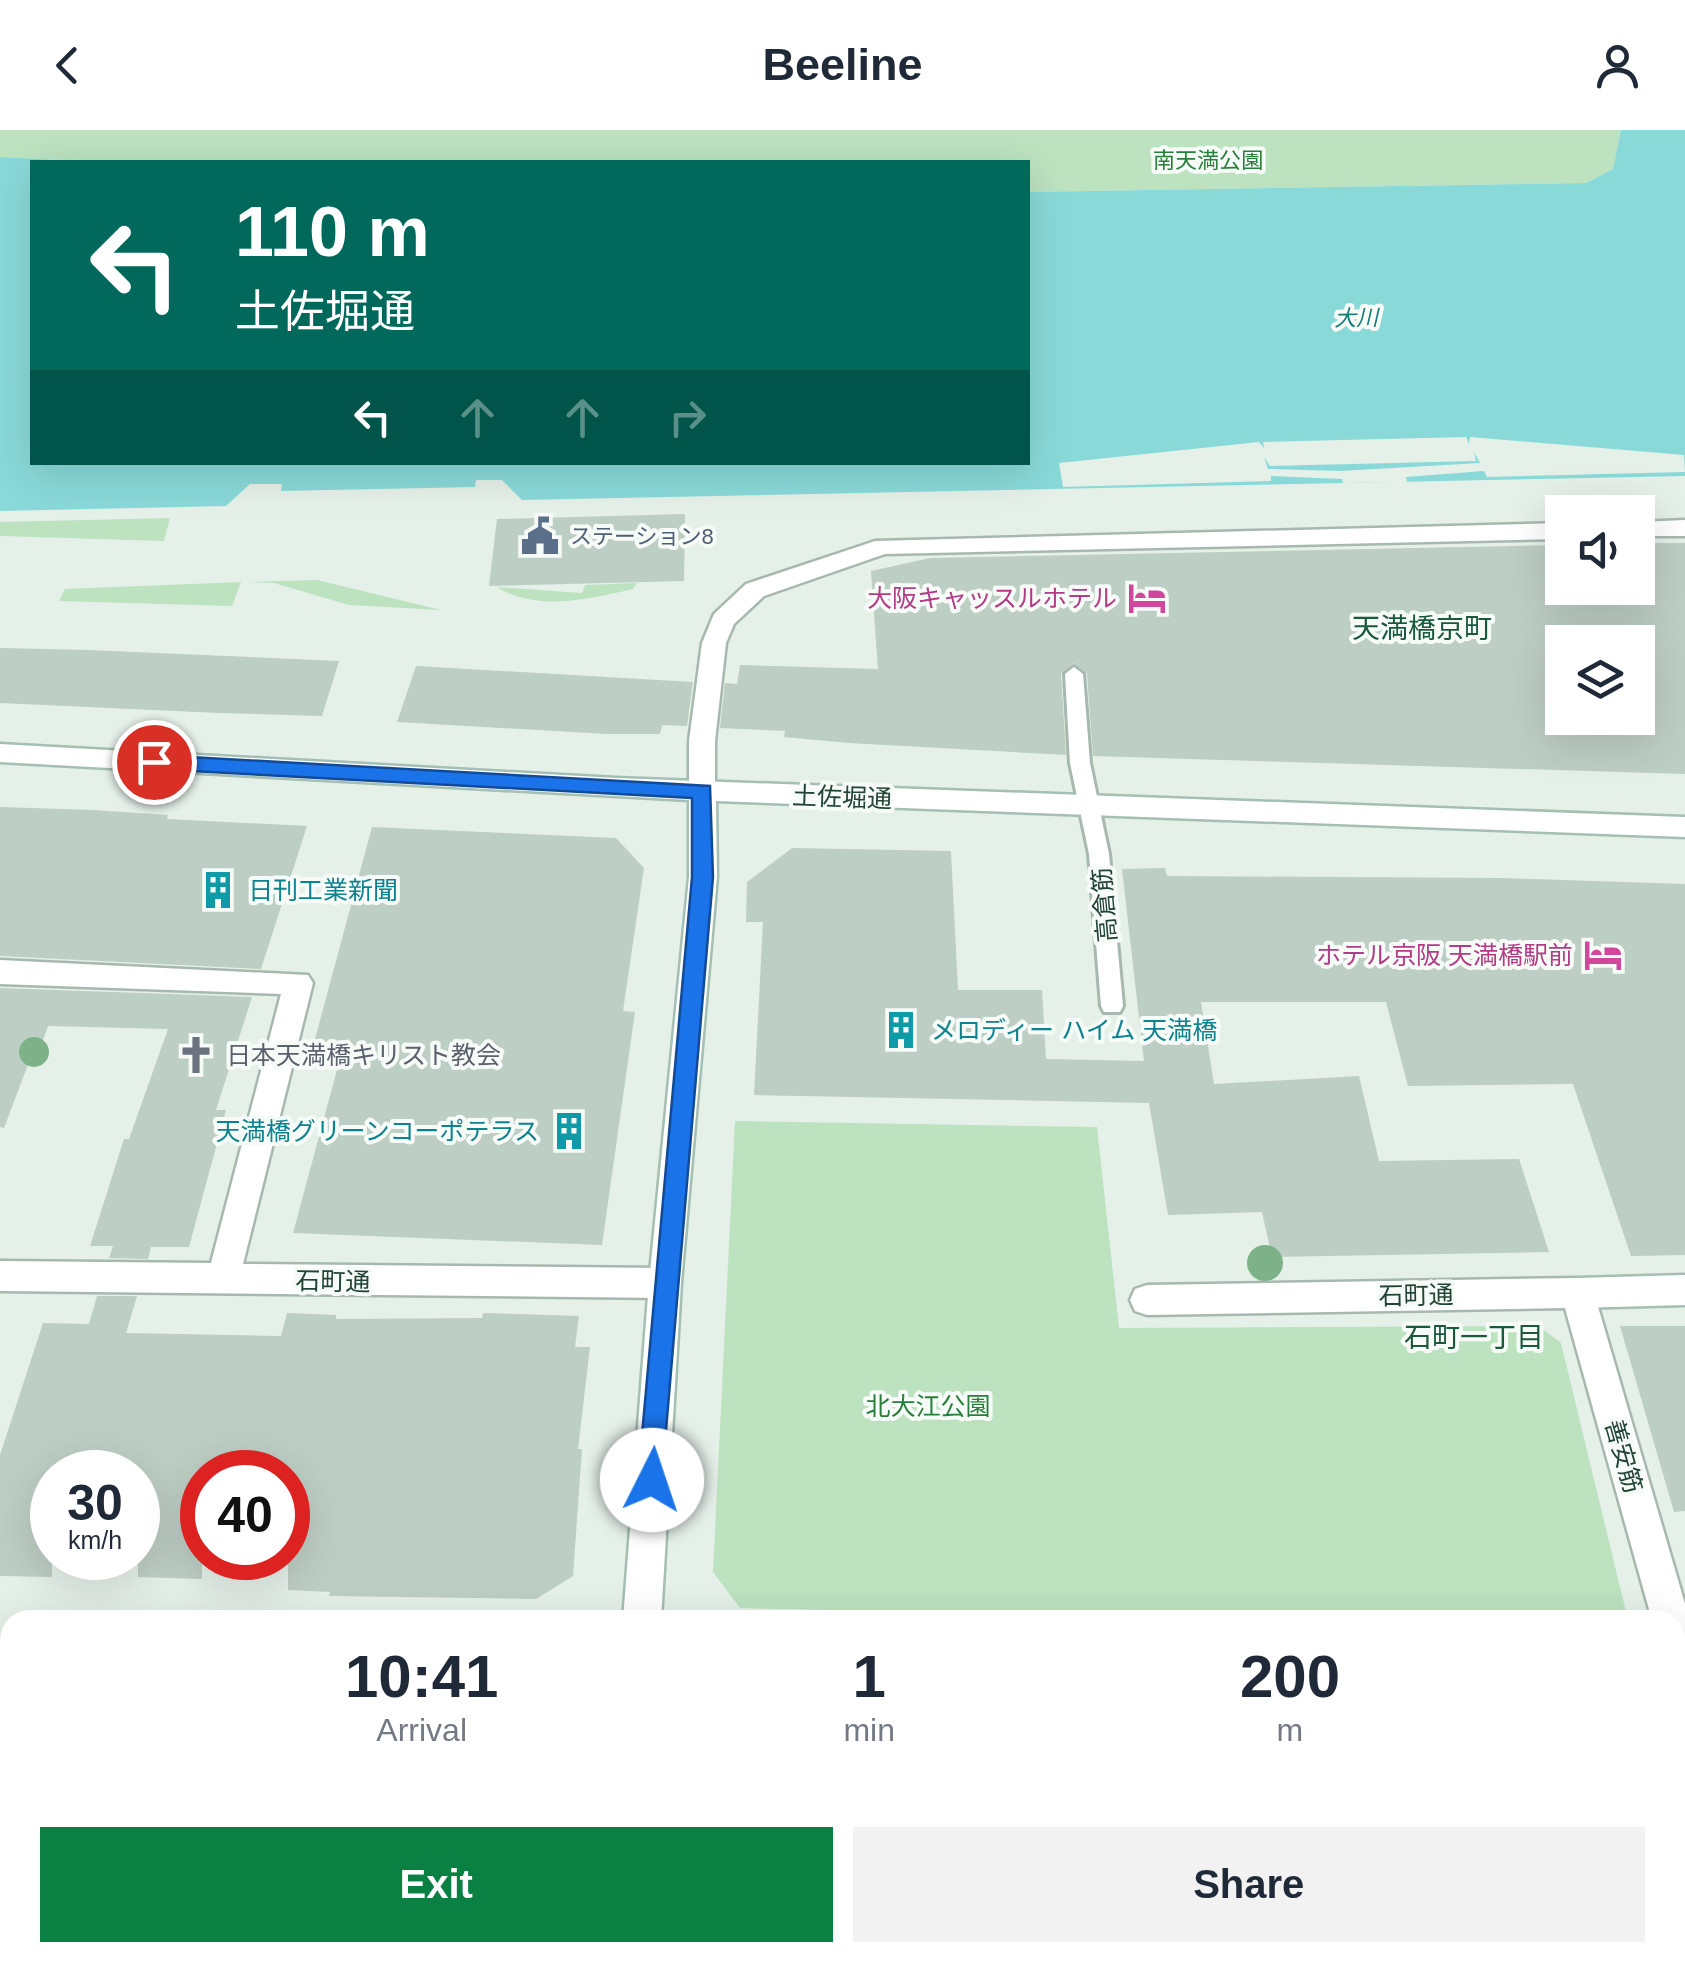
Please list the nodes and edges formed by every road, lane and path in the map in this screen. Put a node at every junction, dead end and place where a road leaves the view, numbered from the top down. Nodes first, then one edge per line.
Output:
1 (1685, 528) edge
2 (1655, 529) edge
3 (1545, 530) edge
4 (1074, 674) dead end
5 (0, 754) edge
6 (702, 791) junction
7 (1089, 806) junction
8 (1685, 827) edge
9 (0, 972) edge
10 (1112, 1006) dead end
11 (0, 1276) edge
12 (223, 1280) junction
13 (665, 1283) junction
14 (1685, 1290) edge
15 (1577, 1293) junction
16 (1147, 1300) dead end
17 (643, 1610) edge
18 (1668, 1610) edge

1 - 2 street
3 - 6 street
4 - 7 lane, 高倉筋
5 - 6 street, 土佐堀通
6 - 7 street, 土佐堀通
6 - 13 street
7 - 8 street, 土佐堀通
7 - 10 lane, 高倉筋
9 - 12 street
11 - 12 street, 石町通
12 - 13 street, 石町通
13 - 17 street
14 - 15 street, 石町通
15 - 16 street, 石町通
15 - 18 street, 善安筋

